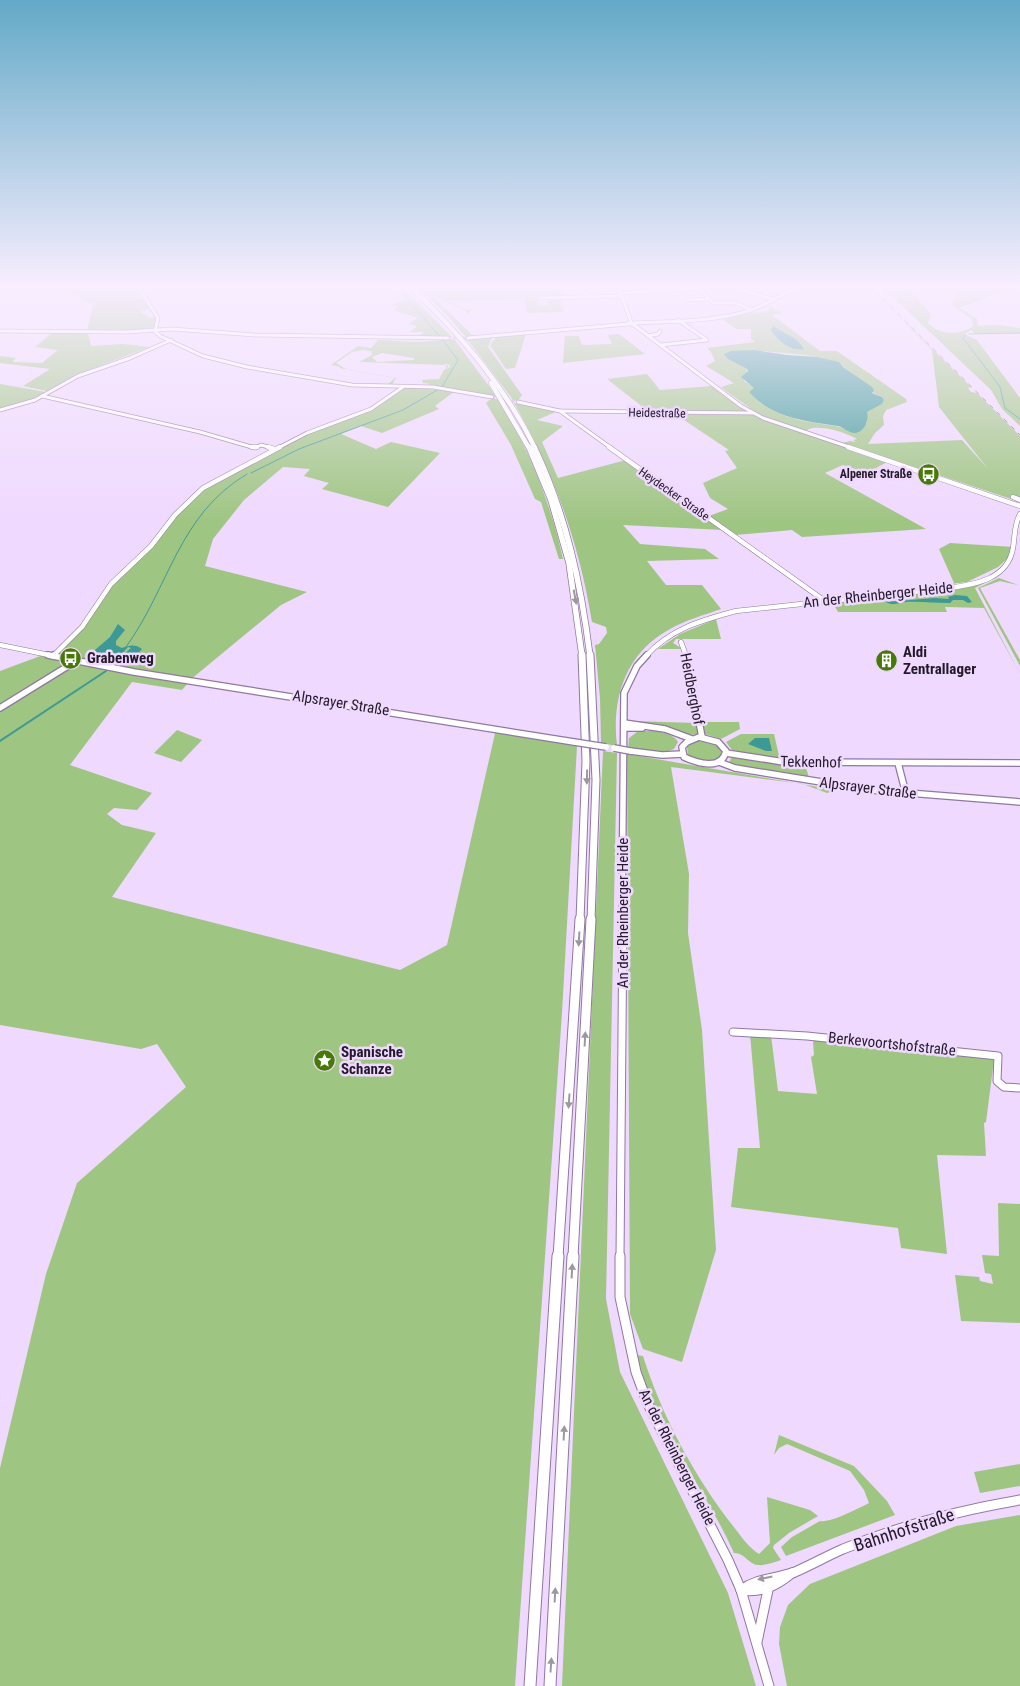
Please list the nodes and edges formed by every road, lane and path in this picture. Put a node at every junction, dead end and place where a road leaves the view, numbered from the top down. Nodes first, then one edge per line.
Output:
1 (114, 364) edge
2 (233, 364) edge
3 (476, 364) edge
4 (482, 364) edge
5 (686, 364) edge
6 (403, 386) junction
7 (42, 396) junction
8 (492, 398) tunnel mouth
9 (518, 402) tunnel mouth
10 (0, 410) edge
11 (560, 411) junction
12 (753, 413) junction
13 (274, 449) junction
14 (1013, 497) dead end
15 (1020, 500) edge
16 (1020, 509) edge
17 (1020, 547) edge
18 (825, 601) junction
19 (681, 642) dead end
20 (0, 645) edge
21 (53, 656) junction
22 (76, 660) junction
23 (0, 708) edge
24 (624, 726) junction
25 (702, 738) junction
26 (692, 739) junction
27 (685, 742) junction
28 (726, 753) junction
29 (683, 754) junction
30 (719, 762) junction
31 (898, 763) junction
32 (1020, 763) edge
33 (906, 794) junction
34 (1020, 802) edge
35 (733, 1032) dead end
36 (1020, 1088) edge
37 (1020, 1500) edge
38 (792, 1572) junction
39 (740, 1590) junction
40 (768, 1590) junction
41 (757, 1642) junction
42 (530, 1686) edge
43 (550, 1686) edge
44 (769, 1686) edge

1 - 7 street
2 - 6 street
3 -> 42 highway
43 -> 4 highway
5 - 12 street
6 - 8 street
6 - 13 street
7 - 10 street
7 - 13 street
9 - 11 street, Heydecker Straße
11 - 12 street, Heidestraße
11 - 18 street, Heydecker Straße
12 - 16 street
13 - 21 street
14 - 15 street
16 - 17 street, An der Rheinberger Heide
17 - 18 street, An der Rheinberger Heide
18 - 24 street, An der Rheinberger Heide
19 - 25 street, Heidberghof
20 - 21 street, Alpsrayer Straße
21 - 22 street, Alpsrayer Straße
22 - 23 street
22 - 29 street, Alpsrayer Straße, bridge
24 - 26 street
24 - 27 street
24 - 39 street, An der Rheinberger Heide
25 - 26 street
25 - 28 street
26 - 27 street
27 - 29 street
28 - 30 street
28 - 31 street, Tekkenhof
29 - 30 street, Alpsrayer Straße
30 - 33 street, Alpsrayer Straße
31 - 32 street, Tekkenhof
31 - 33 street
33 - 34 street, Alpsrayer Straße
35 - 36 street, Berkevoortshofstraße
37 - 38 street, Bahnhofstraße
38 -> 39 street, Bahnhofstraße
38 - 40 street, Bahnhofstraße
39 - 40 street
39 - 41 street, An der Rheinberger Heide
40 - 41 street
41 - 44 street, An der Rheinberger Heide

